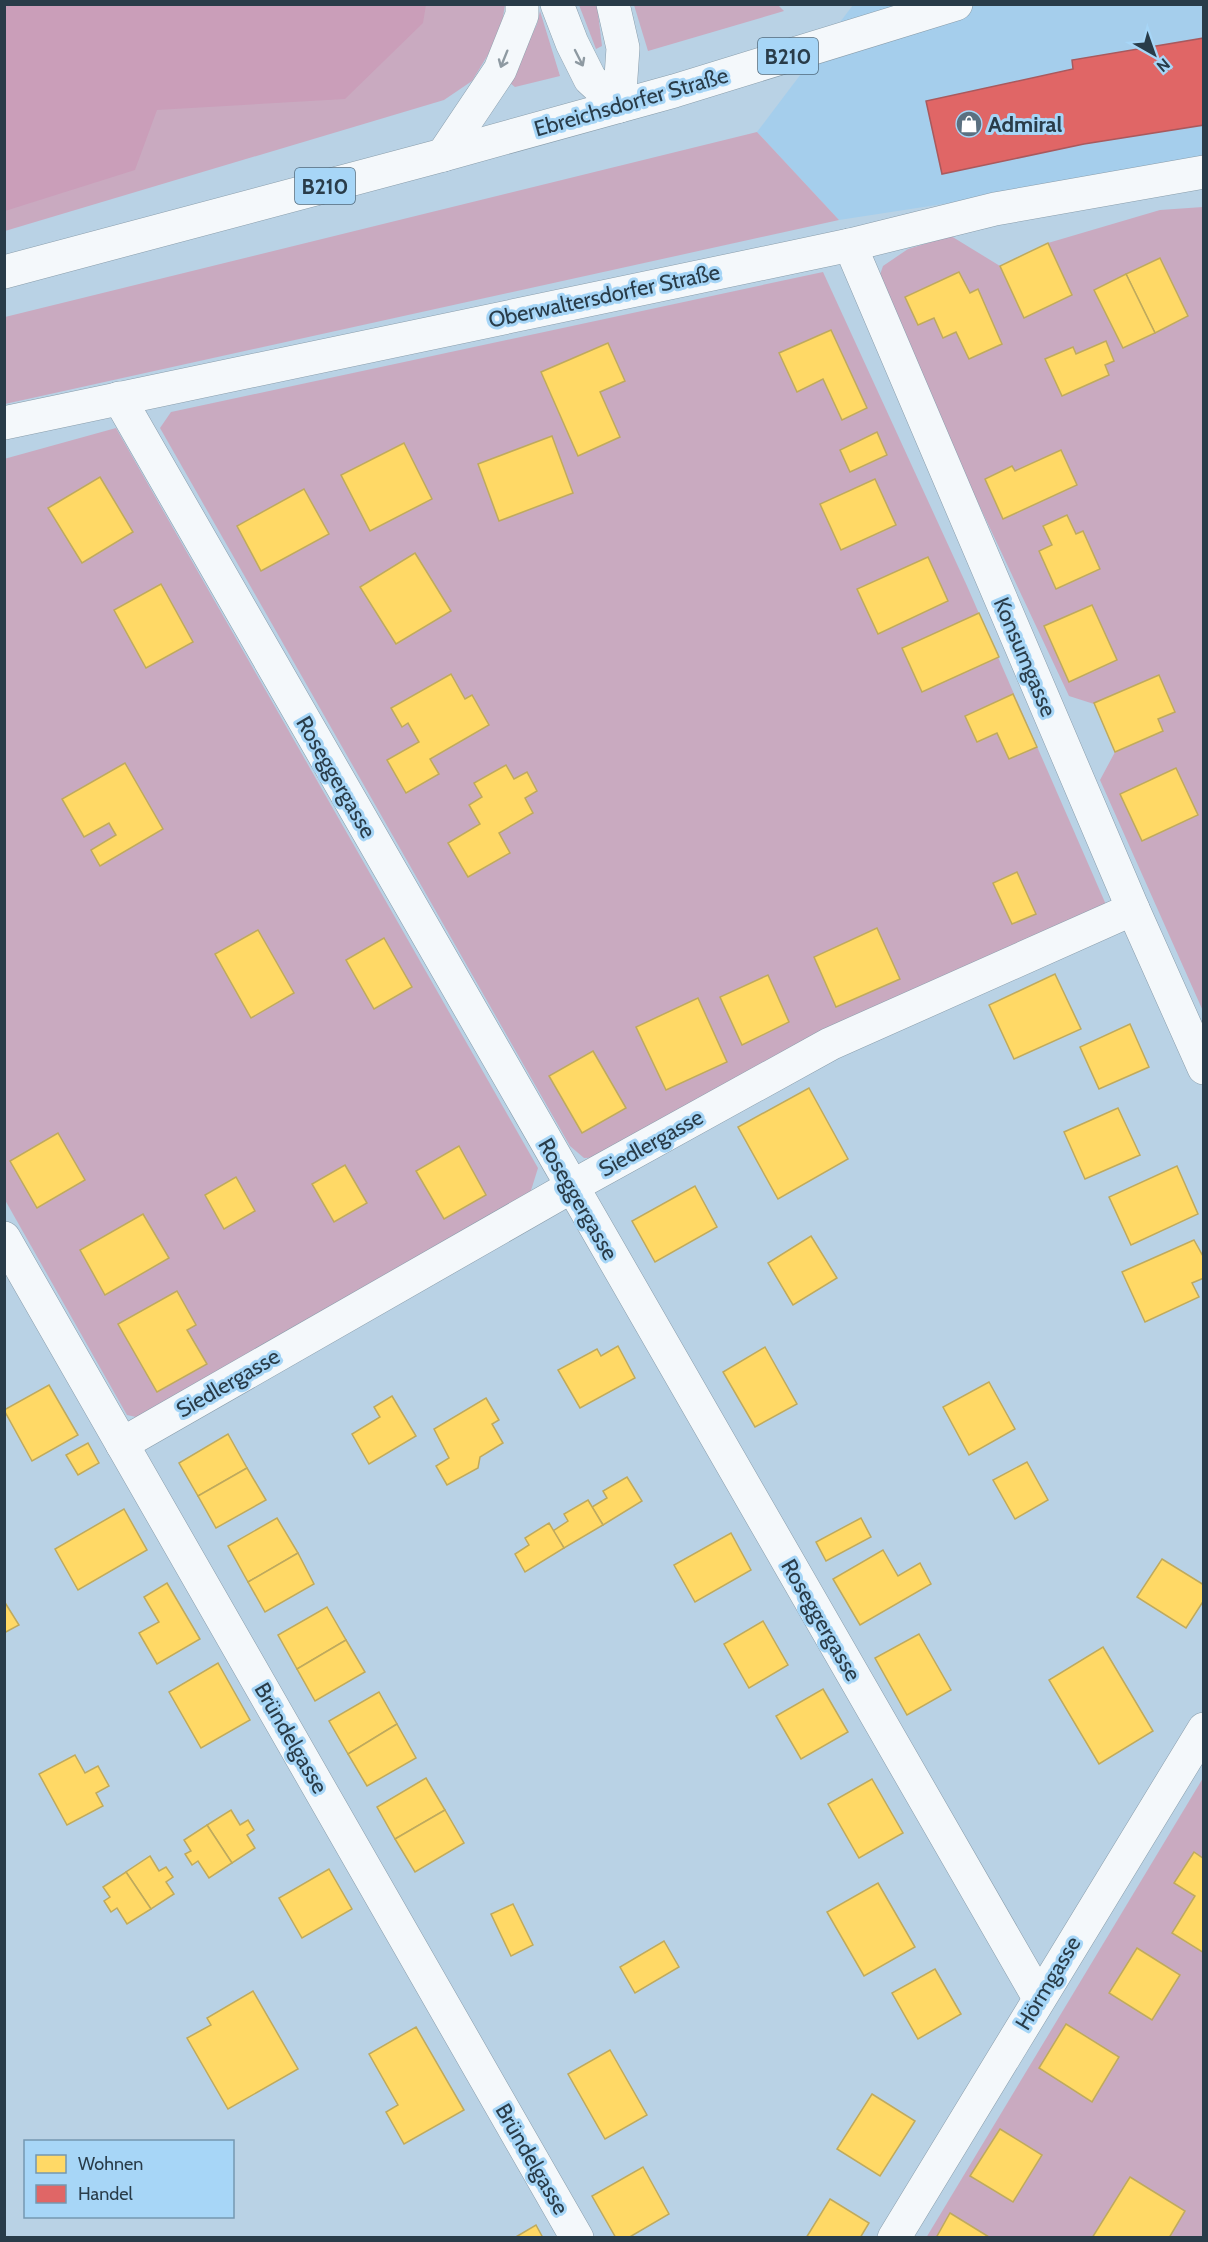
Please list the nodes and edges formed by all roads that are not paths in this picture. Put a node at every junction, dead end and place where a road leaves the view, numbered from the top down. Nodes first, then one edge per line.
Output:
1 (522, 4) edge
2 (557, 4) edge
3 (613, 4) edge
4 (956, 4) edge
5 (619, 106) junction
6 (443, 155) junction
7 (1203, 172) edge
8 (850, 244) junction
9 (4, 272) edge
10 (119, 398) junction
11 (4, 423) edge
12 (1133, 909) junction
13 (1203, 1068) edge
14 (571, 1187) junction
15 (4, 1238) edge
16 (122, 1444) junction
17 (1203, 1729) edge
18 (1039, 1998) junction
19 (577, 2238) edge
20 (894, 2238) edge

1 -> 6 main road
2 -> 5 main road
3 - 5 main road
4 - 5 main road, Ebreichsdorfer Straße / B210
5 - 6 main road, Ebreichsdorfer Straße / B210
6 - 9 main road, B210
7 - 8 main road, Oberwaltersdorfer Straße
8 - 10 main road, Oberwaltersdorfer Straße
8 - 12 main road, Konsumgasse
10 - 11 main road, Oberwaltersdorfer Straße
10 - 14 main road, Roseggergasse
12 - 13 main road, Konsumgasse
12 - 14 main road, Siedlergasse
14 - 16 main road, Siedlergasse
14 - 18 main road, Roseggergasse
15 - 16 main road, Bründelgasse
16 - 19 main road, Bründelgasse
17 - 18 main road, Hörmgasse
18 - 20 main road, Hörmgasse

